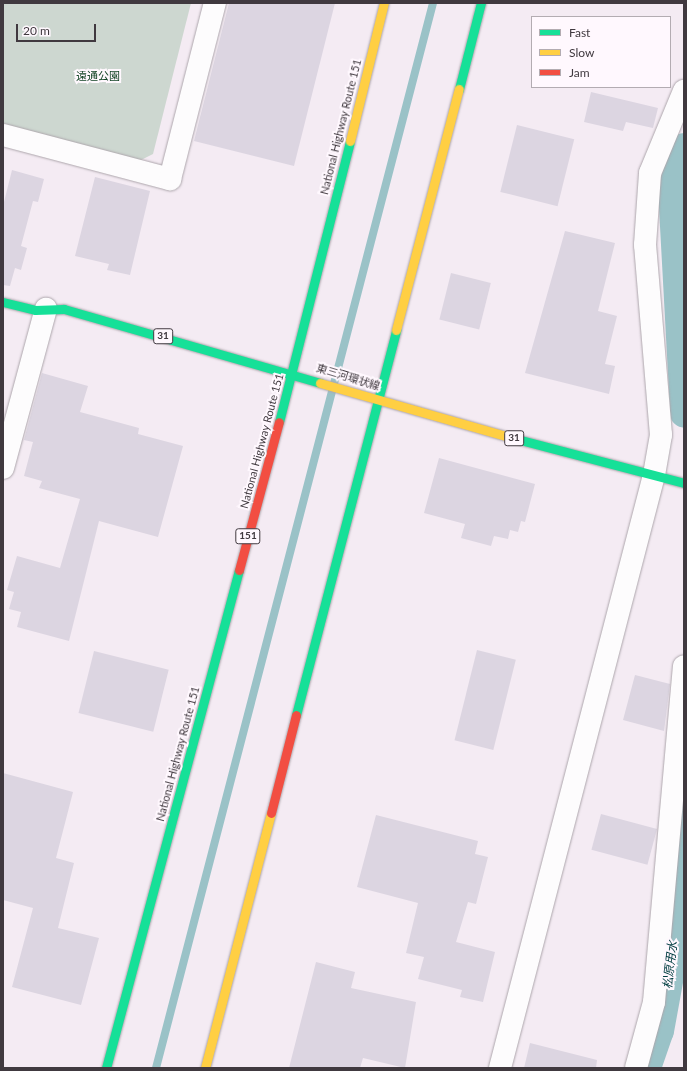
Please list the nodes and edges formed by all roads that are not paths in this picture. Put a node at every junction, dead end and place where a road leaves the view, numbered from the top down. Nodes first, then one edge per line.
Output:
1 (215, 3) edge
2 (384, 3) edge
3 (480, 3) edge
4 (684, 91) edge
5 (3, 135) edge
6 (3, 302) edge
7 (46, 309) junction
8 (292, 373) junction
9 (379, 400) junction
10 (3, 468) edge
11 (654, 475) junction
12 (684, 483) edge
13 (684, 666) edge
14 (106, 1068) edge
15 (205, 1068) edge
16 (500, 1068) edge
17 (636, 1068) edge

1 - 5 street
2 - 8 main road, National Highway Route 151 / 151
3 - 9 main road
4 - 11 street
6 - 7 main road, 東三河環状線 / 31
7 - 8 main road, 東三河環状線 / 31
7 - 10 street
8 - 9 main road, 東三河環状線 / 31
8 - 14 main road, National Highway Route 151 / 151
9 - 11 main road, 東三河環状線 / 31
9 - 15 main road
11 - 12 main road, 東三河環状線 / 31
11 - 16 street
13 - 17 street

